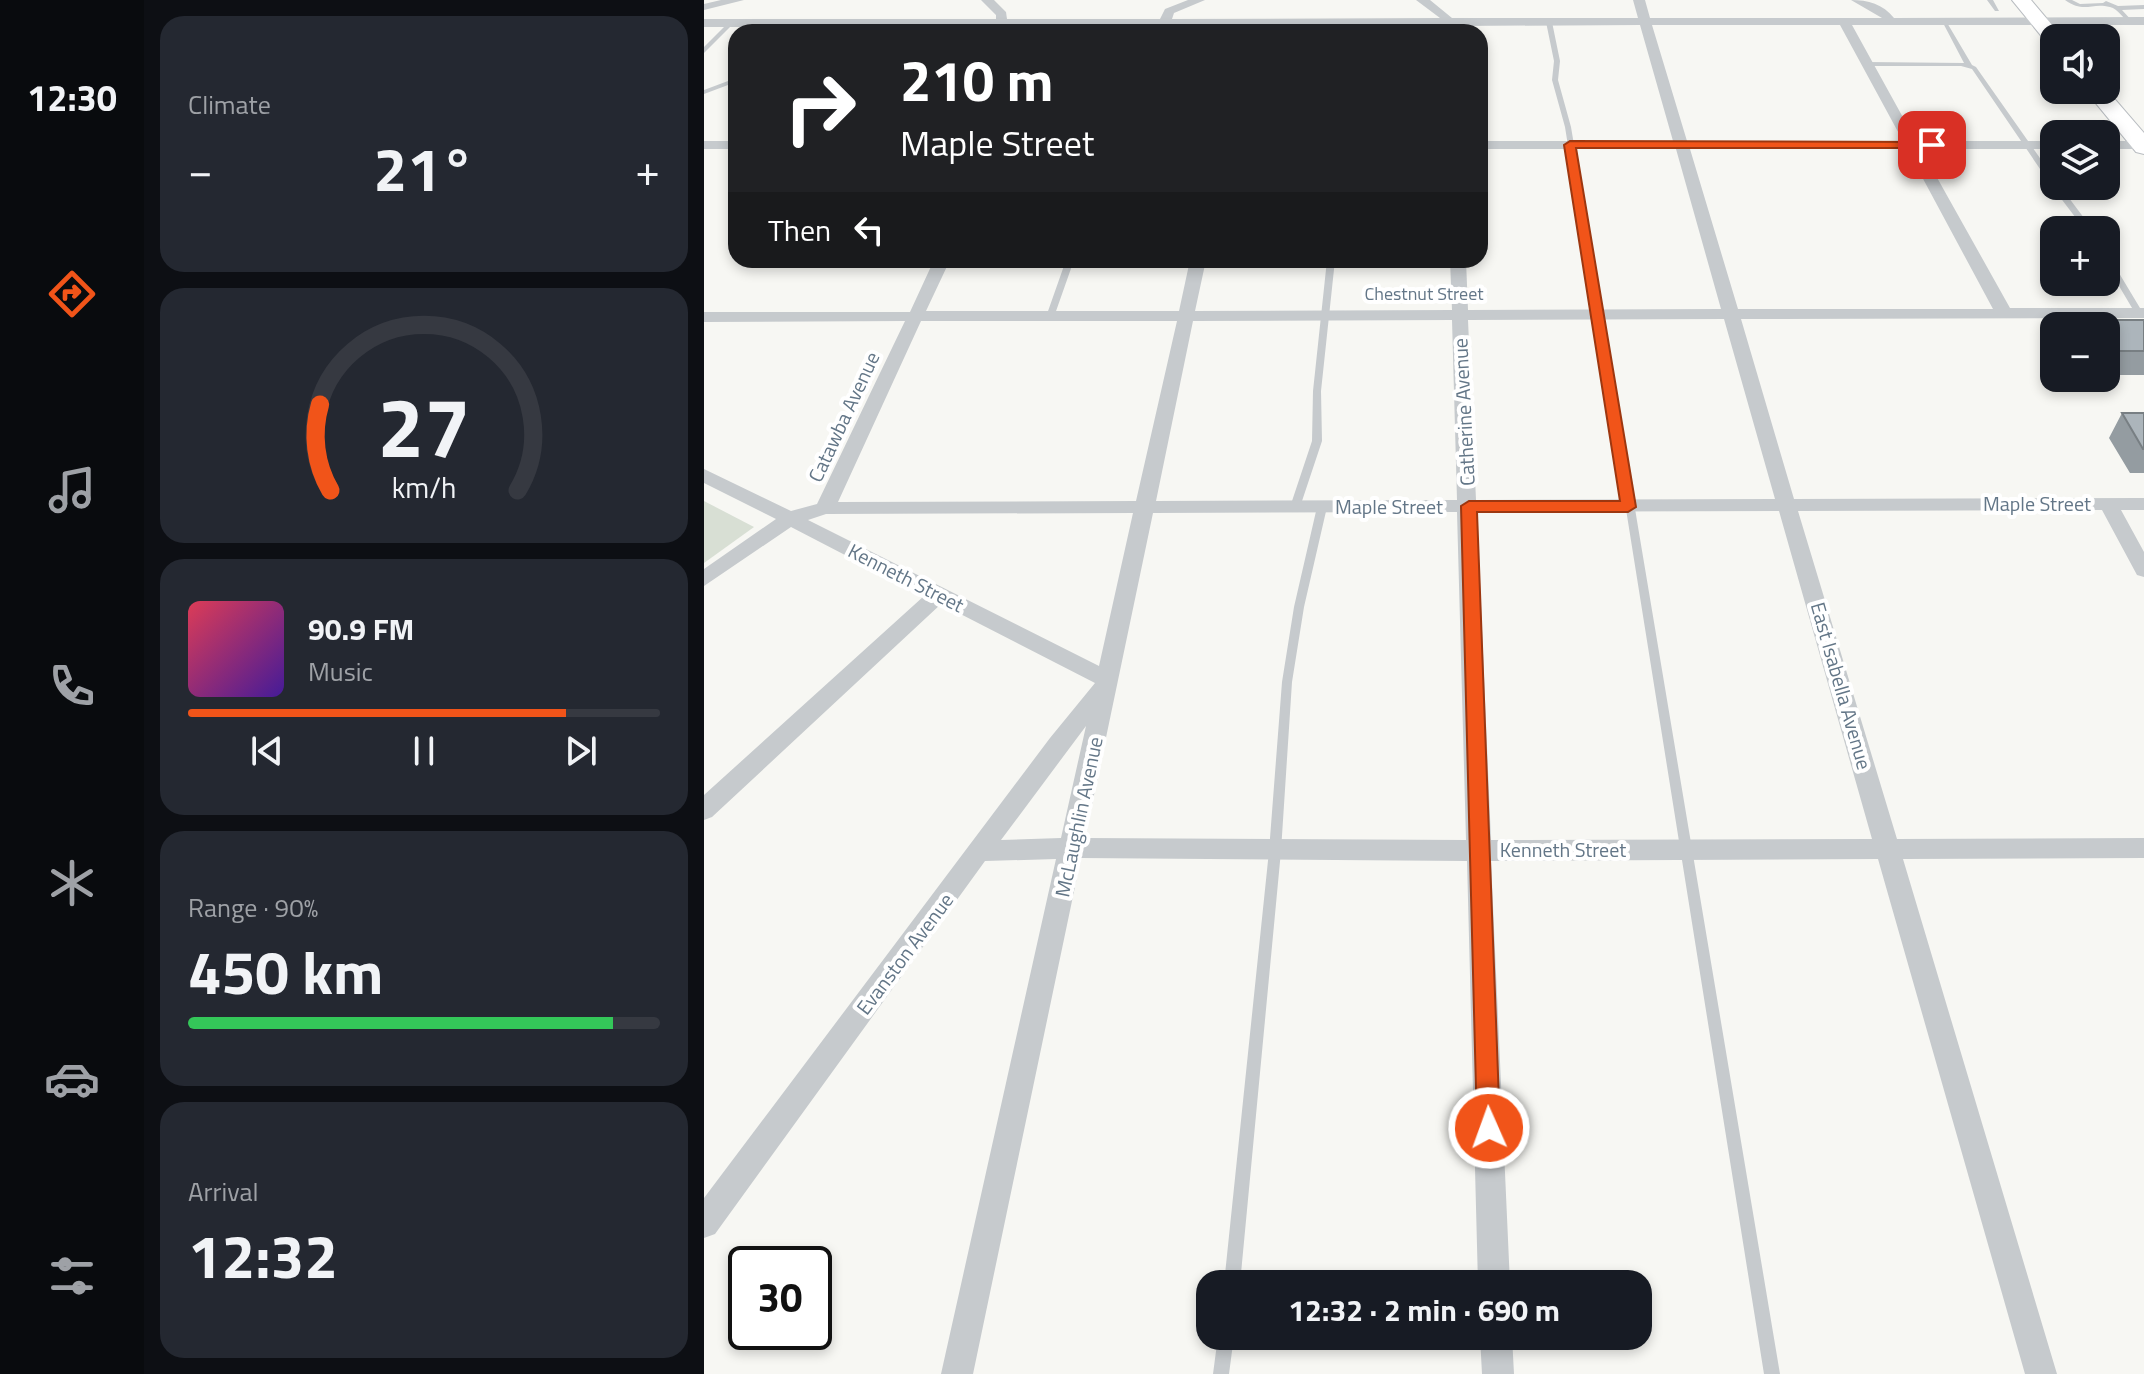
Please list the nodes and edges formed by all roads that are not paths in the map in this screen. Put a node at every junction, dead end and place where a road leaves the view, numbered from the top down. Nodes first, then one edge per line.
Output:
1 (738, 0) edge
2 (987, 0) edge
3 (1199, 0) edge
4 (1422, 0) edge
5 (1857, 0) edge
6 (1990, 0) edge
7 (2021, 0) edge
8 (2068, 0) edge
9 (2103, 0) edge
10 (1646, 6) edge
11 (2114, 6) junction
12 (704, 7) edge
13 (2144, 7) edge
14 (1997, 10) dead end
15 (1549, 22) junction
16 (1844, 22) junction
17 (1891, 22) junction
18 (1944, 22) junction
19 (2039, 22) junction
20 (2137, 22) edge
21 (704, 23) edge
22 (731, 23) joint
23 (928, 23) junction
24 (1001, 23) junction
25 (924, 24) edge
26 (1023, 24) edge
27 (1159, 24) edge
28 (1448, 24) edge
29 (1488, 25) edge
30 (728, 26) edge
31 (704, 36) edge
32 (714, 41) junction
33 (704, 51) edge
34 (1866, 64) junction
35 (1969, 66) junction
36 (728, 83) edge
37 (704, 92) edge
38 (2108, 104) edge
39 (704, 145) edge
40 (728, 145) edge
41 (1488, 145) edge
42 (1570, 145) junction
43 (1683, 145) junction
44 (1912, 145) junction
45 (2029, 145) junction
46 (2040, 145) edge
47 (2120, 145) edge
48 (2143, 145) edge
49 (2040, 162) edge
50 (938, 268) edge
51 (1067, 268) edge
52 (1196, 268) edge
53 (1330, 268) edge
54 (1458, 268) edge
55 (2120, 279) edge
56 (2004, 313) junction
57 (2142, 313) edge
58 (917, 314) junction
59 (1051, 314) junction
60 (1187, 314) junction
61 (1460, 314) junction
62 (1597, 314) junction
63 (1732, 314) junction
64 (1323, 315) junction
65 (704, 317) edge
66 (704, 475) edge
67 (2108, 504) junction
68 (2144, 504) edge
69 (1789, 505) junction
70 (1469, 506) junction
71 (1145, 507) junction
72 (1295, 507) junction
73 (1322, 507) junction
74 (1628, 507) junction
75 (825, 508) junction
76 (791, 518) junction
77 (2144, 570) edge
78 (704, 579) edge
79 (938, 595) junction
80 (1107, 683) junction
81 (704, 810) edge
82 (1073, 848) junction
83 (2144, 848) edge
84 (1479, 850) junction
85 (1686, 850) junction
86 (1888, 850) junction
87 (982, 851) junction
88 (1275, 851) junction
89 (704, 1223) edge
90 (1233, 1270) edge
91 (1494, 1270) edge
92 (1224, 1350) edge
93 (1497, 1350) edge
94 (957, 1374) edge
95 (1221, 1374) edge
96 (1498, 1374) edge
97 (1772, 1374) edge
98 (2041, 1374) edge

1 - 12 street
2 - 24 street
3 - 27 street
4 - 28 street
5 - 17 street
6 - 14 lane
7 - 19 main road
8 - 11 lane
9 - 11 lane
10 - 15 street
10 - 16 street
10 - 43 street, East Isabella Avenue
11 - 13 lane
11 - 20 lane
15 - 29 street
15 - 42 lane
16 - 17 street
16 - 34 street
17 - 18 street
18 - 19 street
18 - 35 lane
19 - 20 street
21 - 22 street
22 - 23 street
23 - 24 street
23 - 25 lane
24 - 26 street
30 - 32 lane
31 - 32 lane
32 - 33 lane
34 - 35 lane
34 - 44 street
35 - 45 lane
36 - 37 lane
38 - 48 main road
39 - 40 street
41 - 42 street
42 - 43 street
42 - 62 lane
43 - 44 street
43 - 63 street, East Isabella Avenue
44 - 45 street
44 - 56 street
45 - 46 street
45 - 49 lane
47 - 48 street
50 - 58 street, Catawba Avenue
51 - 59 lane
52 - 60 street, McLaughlin Avenue
53 - 64 lane
54 - 61 street, Catherine Avenue
55 - 57 lane
56 - 57 street, Chestnut Street
56 - 63 street, Chestnut Street
58 - 59 street, Chestnut Street
58 - 65 street, Chestnut Street
58 - 75 street, Catawba Avenue
59 - 60 street, Chestnut Street
60 - 64 street, Chestnut Street
60 - 71 street, McLaughlin Avenue
61 - 62 street, Chestnut Street
61 - 64 street, Chestnut Street
61 - 70 street, Catherine Avenue
62 - 63 street, Chestnut Street
62 - 74 lane
63 - 69 street, East Isabella Avenue
64 - 72 lane
66 - 76 street, Kenneth Street
67 - 68 street, Maple Street
67 - 69 street, Maple Street
67 - 77 street
69 - 74 street, Maple Street
69 - 86 street, East Isabella Avenue
70 - 73 street, Maple Street
70 - 74 street, Maple Street
70 - 84 street, Catherine Avenue
71 - 72 street, Maple Street
71 - 75 street, Maple Street
71 - 80 street, McLaughlin Avenue
72 - 73 street, Maple Street
73 - 88 lane
74 - 85 lane
75 - 76 street, Catawba Avenue
76 - 78 street, Catawba Avenue
76 - 79 street, Kenneth Street
79 - 80 street, Kenneth Street
79 - 81 street
80 - 82 street, McLaughlin Avenue
80 - 87 street, Evanston Avenue
82 - 87 street, Kenneth Street
82 - 88 street, Kenneth Street
82 - 94 street, McLaughlin Avenue
83 - 86 street, Kenneth Street
84 - 85 street, Kenneth Street
84 - 88 street, Kenneth Street
84 - 91 street, Catherine Avenue
85 - 86 street, Kenneth Street
85 - 97 lane
86 - 98 street, East Isabella Avenue
87 - 89 street, Evanston Avenue
88 - 90 lane
92 - 95 lane
93 - 96 street

